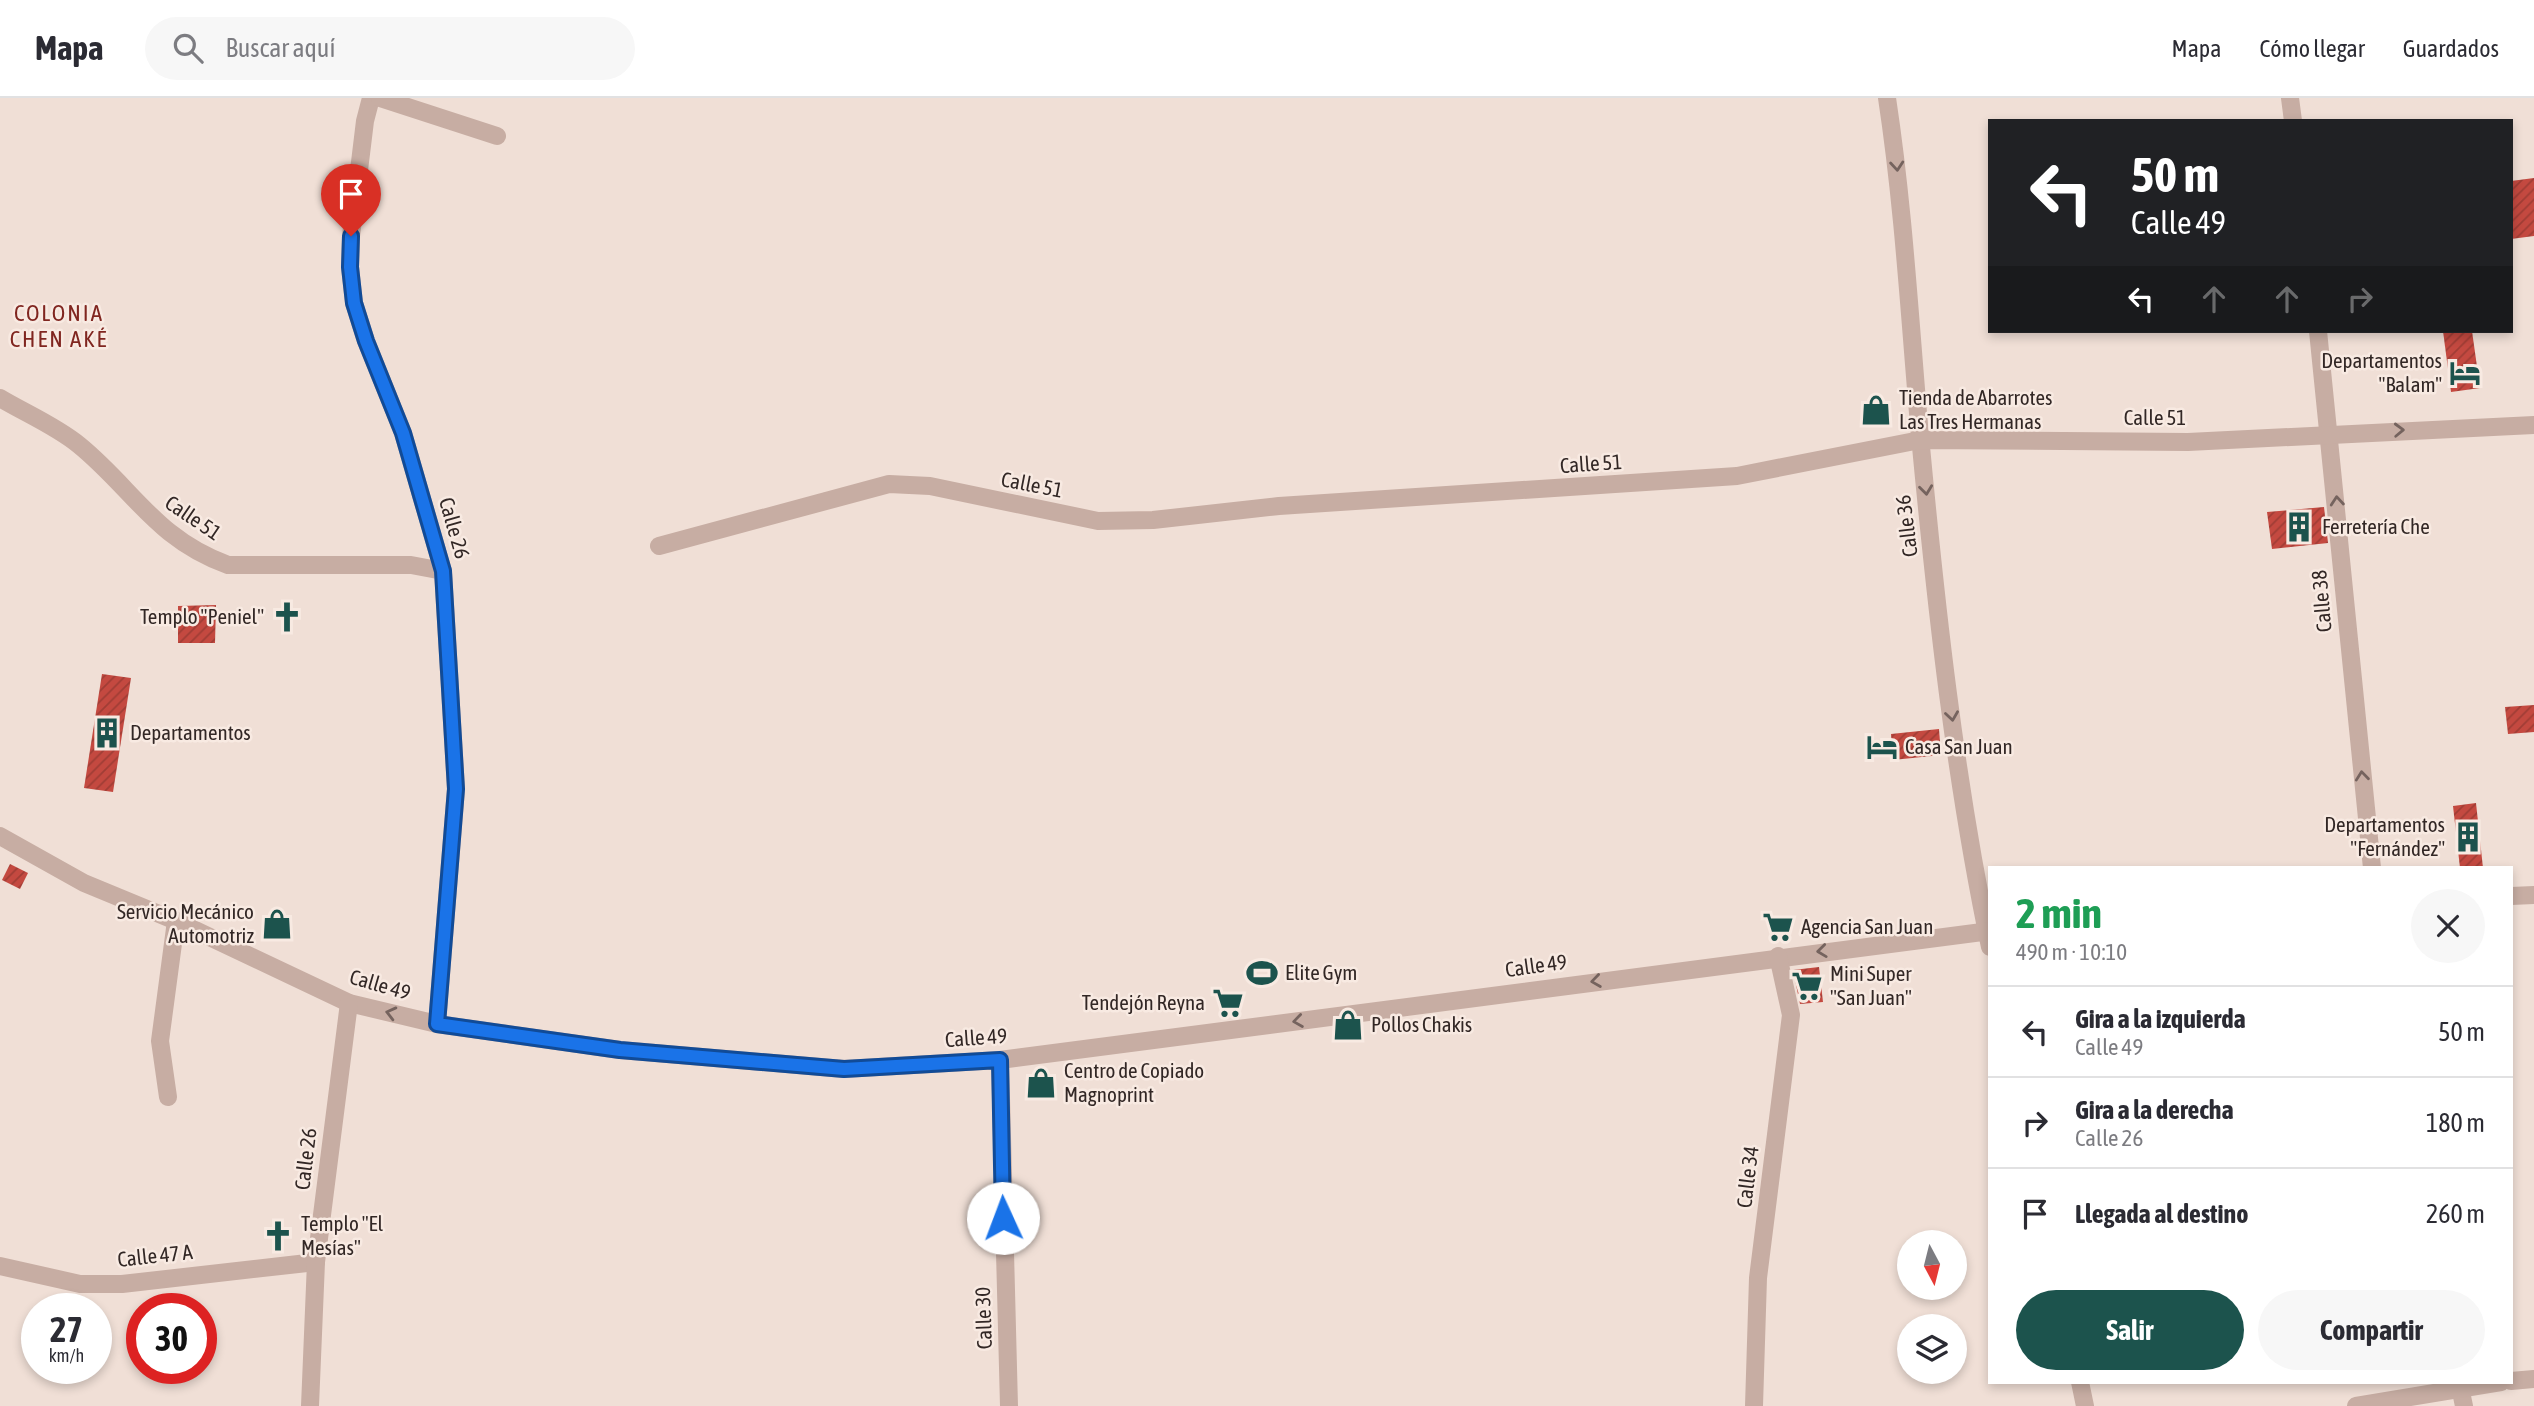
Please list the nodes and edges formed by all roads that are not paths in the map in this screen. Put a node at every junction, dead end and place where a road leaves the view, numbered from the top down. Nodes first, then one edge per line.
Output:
1 (372, 98) edge
2 (380, 98) edge
3 (1887, 98) edge
4 (2290, 98) edge
5 (2293, 119) edge
6 (497, 136) dead end
7 (2318, 333) edge
8 (0, 398) edge
9 (2534, 425) edge
10 (2331, 433) junction
11 (1920, 440) junction
12 (659, 546) dead end
13 (443, 571) junction
14 (0, 836) edge
15 (2372, 866) edge
16 (2534, 895) edge
17 (2513, 896) edge
18 (176, 921) junction
19 (1988, 934) edge
20 (1988, 937) edge
21 (1778, 957) junction
22 (349, 1003) junction
23 (437, 1024) junction
24 (1000, 1060) junction
25 (168, 1097) dead end
26 (316, 1262) junction
27 (0, 1266) edge
28 (2534, 1378) edge
29 (2513, 1381) edge
30 (2080, 1384) edge
31 (2460, 1385) edge
32 (310, 1406) edge
33 (1009, 1406) edge
34 (1754, 1406) edge
35 (2085, 1406) edge
36 (2356, 1406) edge
37 (2464, 1406) edge

1 - 13 street, Calle 26
2 - 6 street
3 -> 11 street, Calle 36
4 - 5 street
7 - 10 street, Calle 38
8 - 13 street, Calle 51
10 -> 9 street, Calle 51
10 - 11 street, Calle 51
15 -> 10 street, Calle 38
11 - 12 street, Calle 51
11 -> 19 street, Calle 36
13 - 23 street, Calle 26
14 - 18 street, Calle 49
16 - 17 street
18 - 22 street, Calle 49
18 - 25 street
20 -> 21 street, Calle 49
21 -> 24 street, Calle 49
21 - 34 street, Calle 34
23 -> 22 street, Calle 49
22 - 26 street, Calle 26
23 - 24 street, Calle 49
24 - 33 street, Calle 30
26 - 27 street, Calle 47 A
26 - 32 street, Calle 26
28 - 29 street
30 - 35 street
31 - 36 street
31 - 37 street

